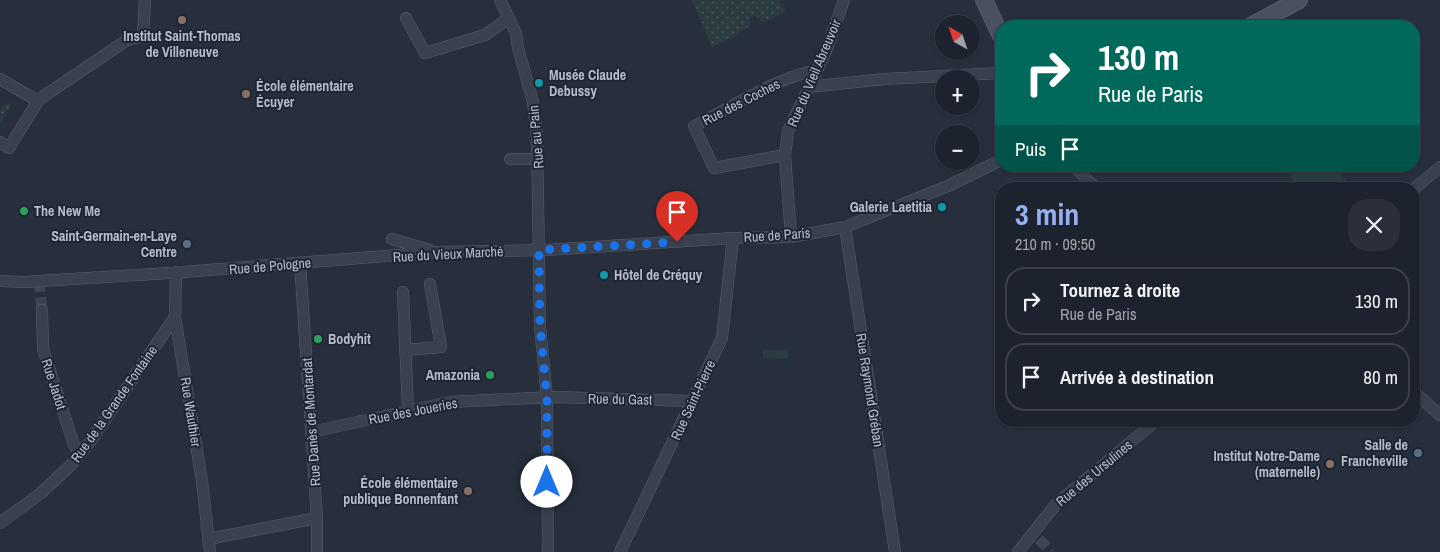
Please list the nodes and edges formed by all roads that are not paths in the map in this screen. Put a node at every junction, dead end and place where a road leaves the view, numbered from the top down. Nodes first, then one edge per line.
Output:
1 (145, 0) edge
2 (500, 0) edge
3 (844, 0) edge
4 (984, 0) edge
5 (1299, 0) edge
6 (406, 18) dead end
7 (509, 18) junction
8 (1262, 20) edge
9 (995, 23) edge
10 (816, 70) junction
11 (995, 74) edge
12 (0, 79) edge
13 (808, 87) junction
14 (38, 101) junction
15 (5, 145) edge
16 (785, 155) junction
17 (510, 159) dead end
18 (538, 159) junction
19 (995, 163) edge
20 (1440, 167) edge
21 (1080, 172) edge
22 (1089, 182) edge
23 (1420, 184) edge
24 (846, 227) junction
25 (791, 237) junction
26 (734, 238) junction
27 (392, 239) dead end
28 (539, 250) junction
29 (436, 252) junction
30 (356, 259) joint
31 (300, 262) junction
32 (176, 272) junction
33 (0, 280) edge
34 (430, 284) dead end
35 (403, 292) dead end
36 (42, 310) tunnel mouth
37 (175, 317) junction
38 (405, 350) junction
39 (547, 398) junction
40 (1420, 398) edge
41 (693, 401) junction
42 (408, 411) junction
43 (1440, 416) edge
44 (1149, 427) edge
45 (311, 432) junction
46 (80, 454) junction
47 (317, 518) junction
48 (0, 523) edge
49 (208, 539) junction
50 (210, 552) edge
51 (317, 552) edge
52 (548, 552) edge
53 (620, 552) edge
54 (895, 552) edge
55 (1018, 552) edge

1 - 14 street
2 - 7 street, Rue au Pain
3 - 10 street, Rue du Vieil Abreuvoir
4 - 9 main road
5 - 8 main road
6 - 7 street
7 - 18 street, Rue au Pain
10 - 13 street, Rue du Vieil Abreuvoir
10 - 16 street, Rue des Coches
11 - 13 street
12 - 14 street
13 - 16 street, Rue du Vieil Abreuvoir
14 - 15 street
16 - 25 street, Rue du Vieil Abreuvoir
17 - 18 street
18 - 28 street, Rue au Pain
19 - 24 street, Rue de Paris
20 - 23 street
21 - 22 street
24 - 25 street, Rue de Paris
24 - 54 street, Rue Raymond Gréban
25 - 26 street, Rue de Paris
26 - 28 street, Rue de Paris
26 - 41 street, Rue Saint-Pierre
27 - 29 street
28 - 29 street, Rue du Vieux Marché
28 - 39 street, Rue au Pain
29 - 30 street, Rue du Vieux Marché
30 - 31 street, Rue de Pologne
31 - 32 street, Rue de Pologne
31 - 45 street, Rue Danès de Montardat
32 - 33 street, Rue de Pologne
32 - 37 street, Rue Wauthier
34 - 38 street
35 - 38 street
36 - 46 street, Rue Jadot
37 - 46 street, Rue de la Grande Fontaine
37 - 49 street, Rue Wauthier
38 - 42 street
39 - 41 street, Rue du Gast
39 - 42 street, Rue des Joueries
39 - 52 street, Rue au Pain
40 - 43 street
41 - 53 street, Rue Saint-Pierre
42 - 45 street, Rue des Joueries
44 - 55 street, Rue des Ursulines
45 - 47 street, Rue Danès de Montardat
46 - 48 street, Rue de la Grande Fontaine
47 - 49 street
47 - 51 street, Rue Danès de Montardat
49 - 50 street, Rue Wauthier

